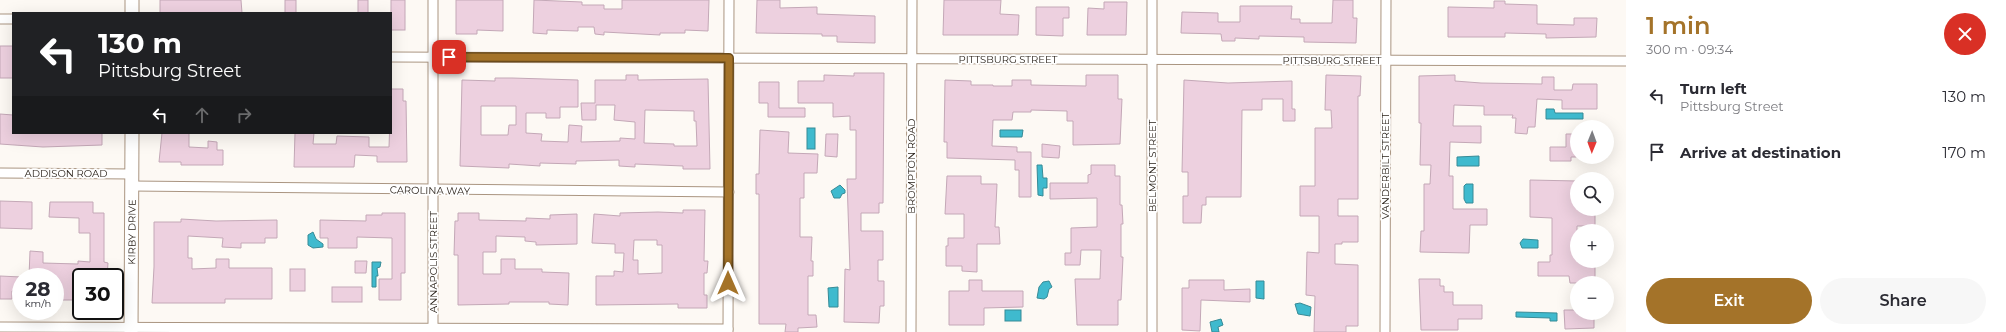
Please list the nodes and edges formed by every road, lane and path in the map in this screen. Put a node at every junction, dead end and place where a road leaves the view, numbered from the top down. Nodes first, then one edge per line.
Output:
1 (132, 0) edge
2 (433, 0) edge
3 (729, 0) edge
4 (912, 0) edge
5 (1152, 0) edge
6 (1386, 0) edge
7 (132, 12) edge
8 (0, 19) edge
9 (12, 19) edge
10 (392, 57) edge
11 (433, 57) junction
12 (729, 58) junction
13 (912, 59) junction
14 (1152, 59) junction
15 (1386, 60) junction
16 (1626, 61) edge
17 (132, 134) edge
18 (0, 173) edge
19 (132, 180) junction
20 (433, 190) junction
21 (729, 192) junction
22 (0, 327) edge
23 (131, 330) edge
24 (728, 330) edge
25 (432, 331) edge
26 (911, 332) edge
27 (1152, 332) edge
28 (1385, 332) edge

1 - 7 main road
2 - 11 street, ANNAPOLIS STREET
3 - 12 street
4 - 13 street, BROMPTON ROAD
5 - 14 street, BELMONT STREET
6 - 15 street, VANDERBILT STREET
8 - 9 street
10 - 11 street, PITTSBURG STREET
11 - 12 street, PITTSBURG STREET
11 - 20 street, ANNAPOLIS STREET
12 - 13 street, PITTSBURG STREET
12 - 21 street
13 - 14 street, PITTSBURG STREET
13 - 26 street, BROMPTON ROAD
14 - 15 street, PITTSBURG STREET
14 - 27 street, BELMONT STREET
15 - 16 street, PITTSBURG STREET
15 - 28 street, VANDERBILT STREET
17 - 19 main road, KIRBY DRIVE
18 - 19 street, ADDISON ROAD
19 - 20 street, CAROLINA WAY
19 - 23 main road, KIRBY DRIVE
20 - 21 street, CAROLINA WAY
20 - 25 street, ANNAPOLIS STREET
21 - 24 street
22 - 23 street
23 - 25 street
24 - 25 street

